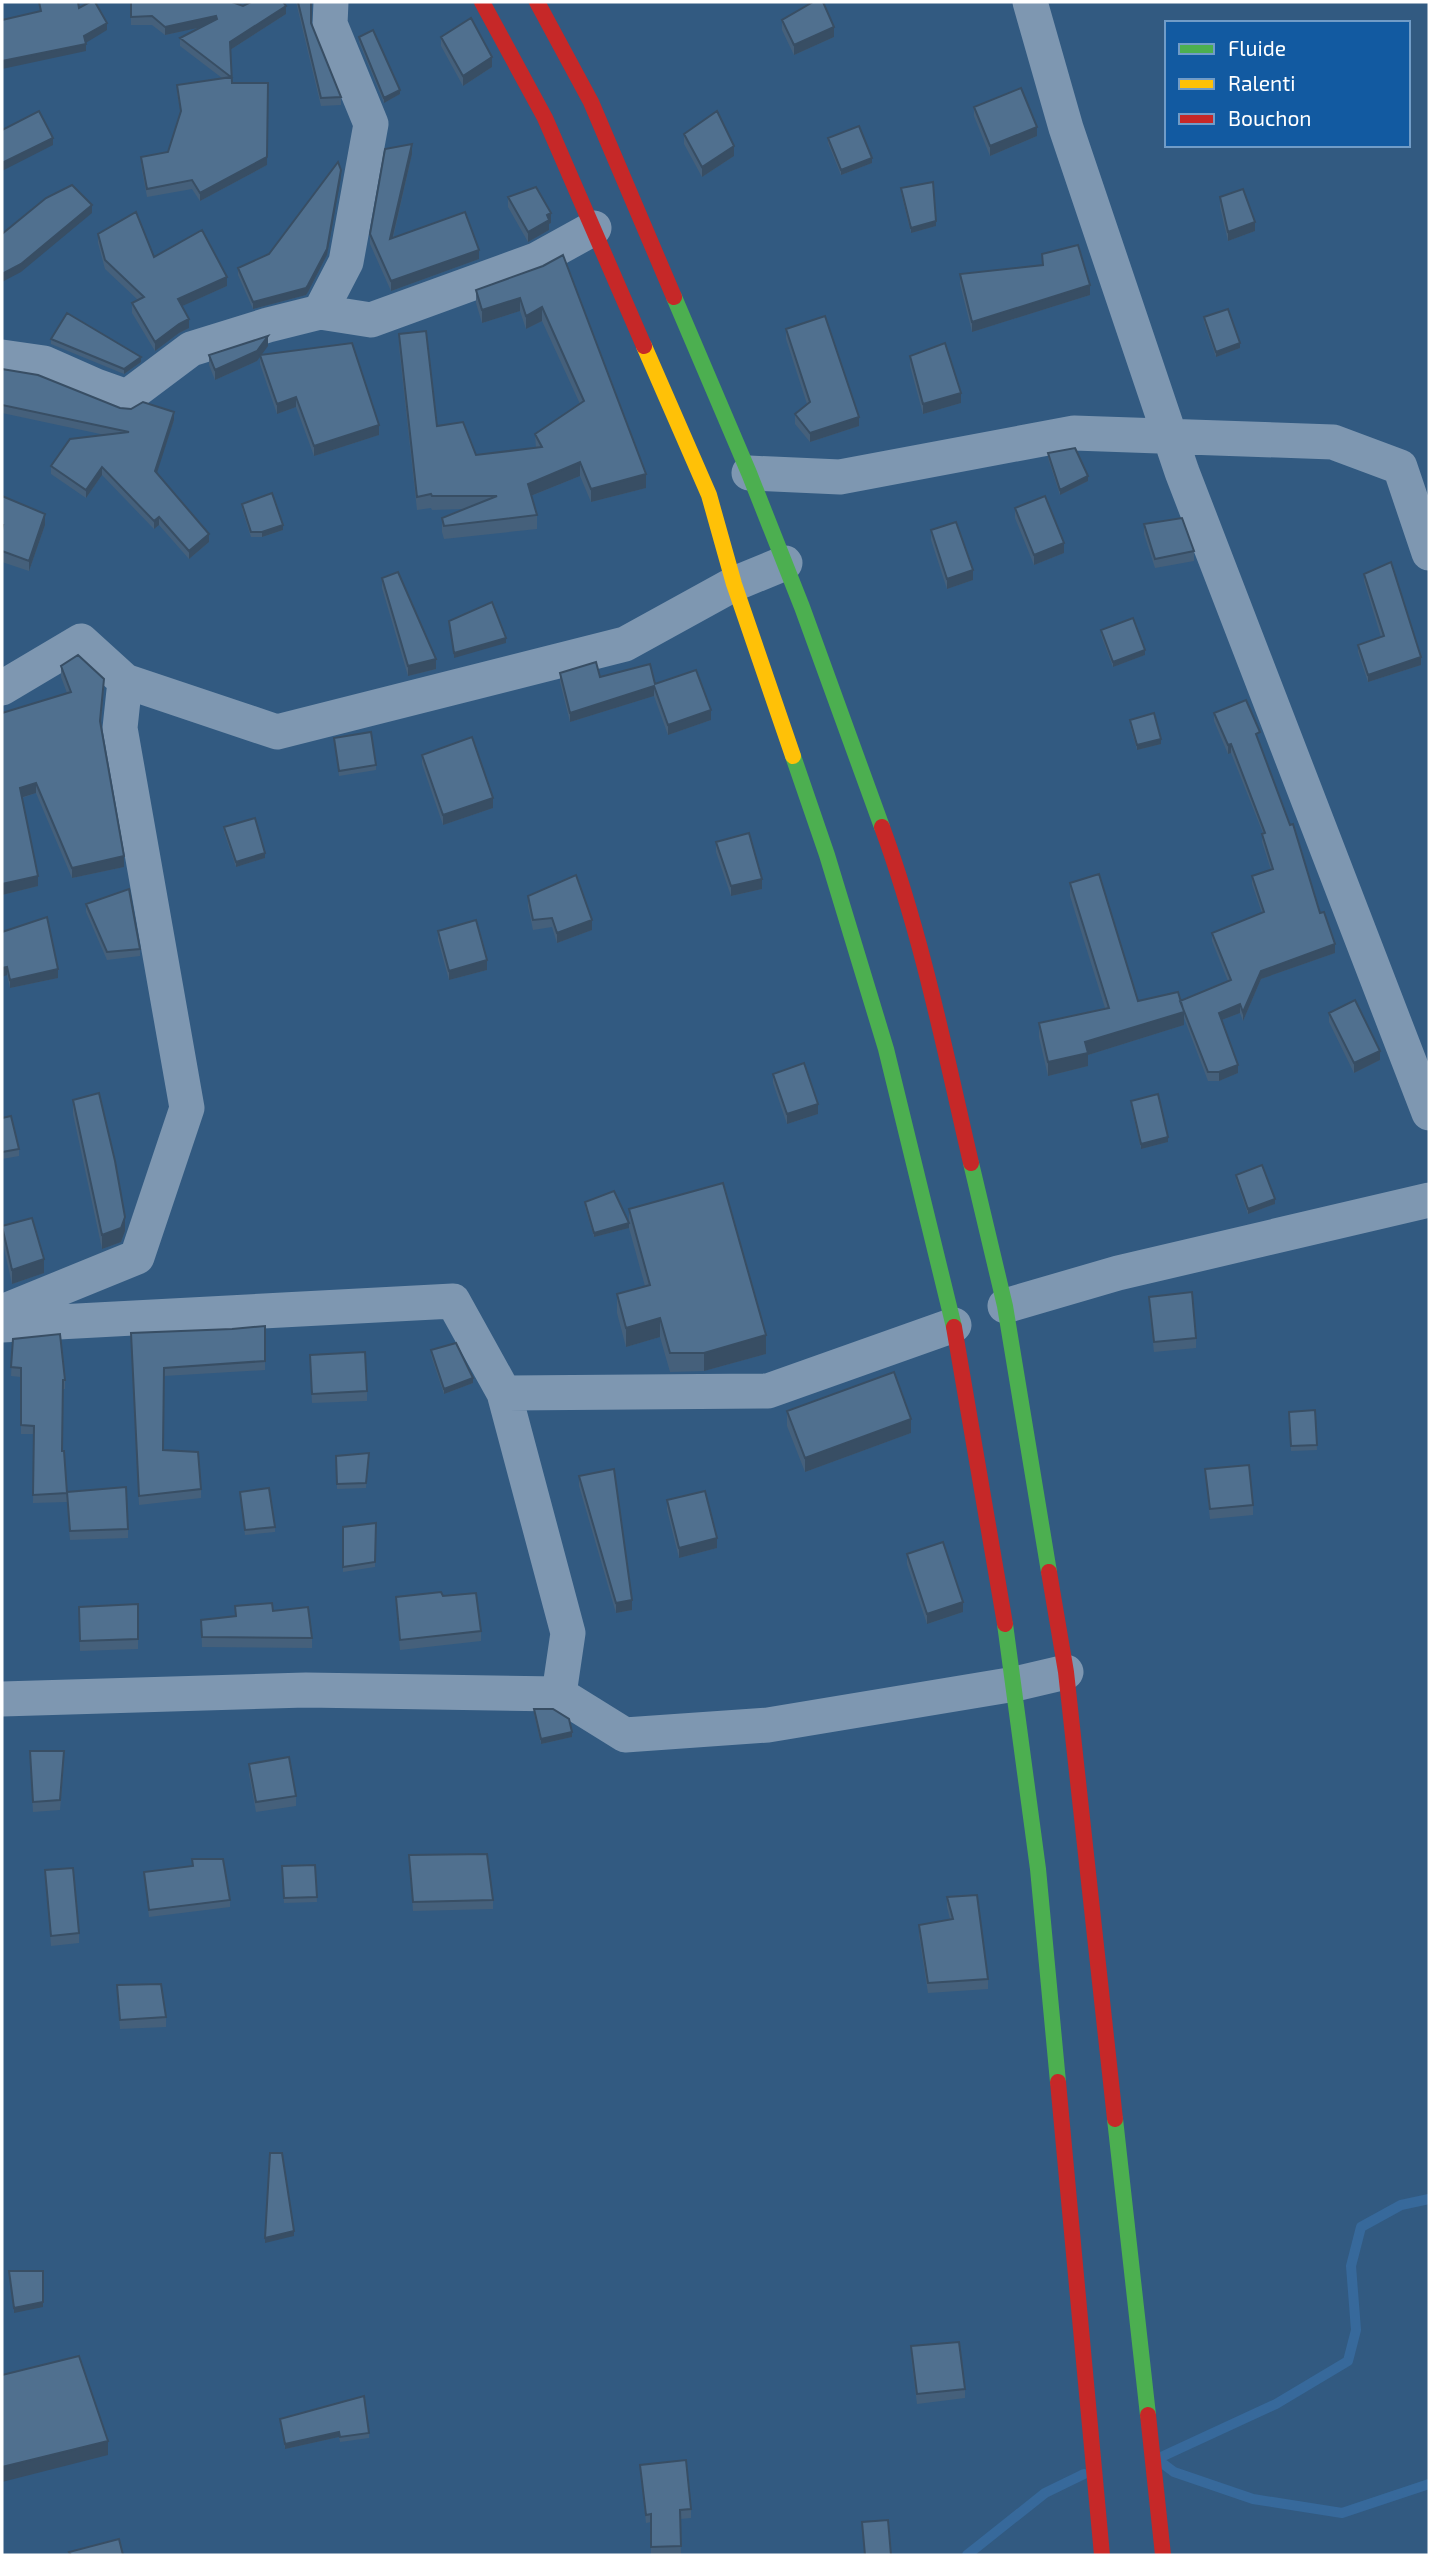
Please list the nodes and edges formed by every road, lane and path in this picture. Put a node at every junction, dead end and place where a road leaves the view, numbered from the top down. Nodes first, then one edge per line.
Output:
1 (331, 2) edge
2 (482, 2) edge
3 (537, 2) edge
4 (1030, 2) edge
5 (594, 228) junction
6 (320, 312) junction
7 (2, 357) edge
8 (1170, 437) junction
9 (750, 472) junction
10 (1429, 553) edge
11 (785, 564) junction
12 (734, 584) junction
13 (125, 681) junction
14 (2, 688) edge
15 (1429, 1113) edge
16 (1429, 1199) edge
17 (1005, 1306) junction
18 (2, 1312) edge
19 (2, 1325) edge
20 (954, 1325) junction
21 (504, 1393) junction
22 (1066, 1672) junction
23 (1015, 1684) junction
24 (559, 1695) junction
25 (2, 1699) edge
26 (1102, 2555) edge
27 (1163, 2555) edge

1 - 6 street
2 - 5 main road
3 - 9 main road
4 - 8 street
5 - 6 street
5 - 12 main road
6 - 7 street
8 - 9 street
8 - 10 street
8 - 15 street
9 - 11 main road
11 - 12 street
11 - 17 main road
12 - 13 street
12 - 20 main road
13 - 14 street
13 - 18 street
16 - 17 street
17 - 22 main road
19 - 21 street
20 - 21 street
20 - 23 main road
21 - 24 street
22 - 23 street
22 - 27 main road
23 - 24 street
23 - 26 main road
24 - 25 street

